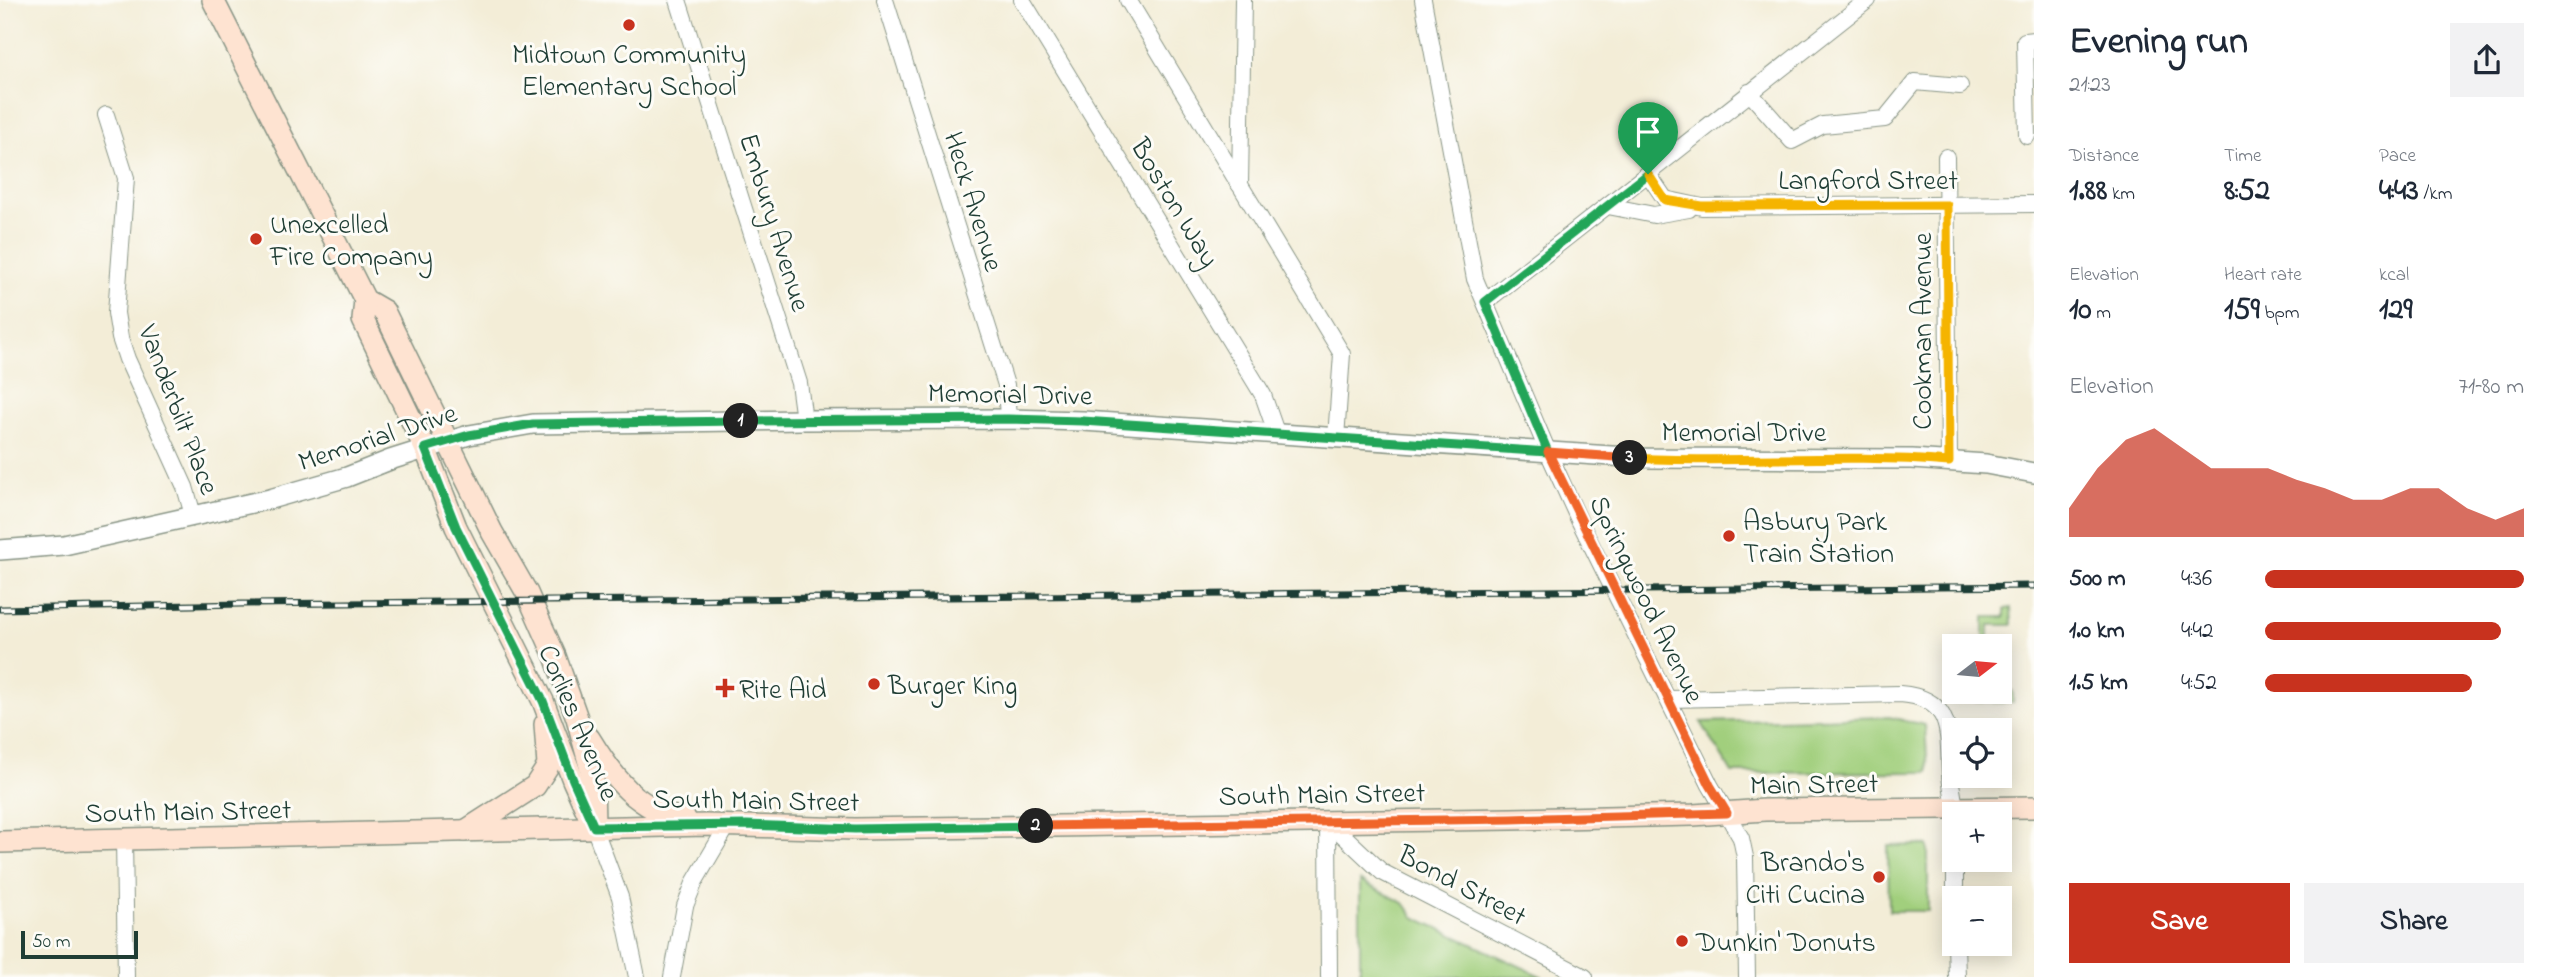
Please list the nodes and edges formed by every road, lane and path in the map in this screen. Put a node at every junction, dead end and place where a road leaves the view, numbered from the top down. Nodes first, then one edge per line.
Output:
1 (213, 0) edge
2 (678, 0) edge
3 (885, 0) edge
4 (1022, 0) edge
5 (1128, 0) edge
6 (1423, 0) edge
7 (1868, 0) edge
8 (1244, 6) edge
9 (2034, 40) edge
10 (1960, 86) dead end
11 (1749, 92) junction
12 (106, 115) dead end
13 (2027, 136) dead end
14 (1946, 157) dead end
15 (1648, 174) junction
16 (1240, 185) junction
17 (2034, 204) edge
18 (1947, 205) junction
19 (1608, 206) junction
20 (1702, 206) junction
21 (365, 300) junction
22 (1485, 302) junction
23 (1008, 419) junction
24 (804, 420) junction
25 (1277, 435) junction
26 (1336, 438) junction
27 (449, 442) junction
28 (425, 448) junction
29 (1548, 452) junction
30 (1949, 462) junction
31 (2034, 473) edge
32 (193, 515) junction
33 (0, 550) edge
34 (1668, 699) junction
35 (543, 701) junction
36 (577, 718) junction
37 (1954, 802) edge
38 (2034, 807) edge
39 (2012, 808) edge
40 (1942, 811) edge
41 (1727, 813) junction
42 (1511, 819) joint
43 (1328, 821) junction
44 (706, 825) junction
45 (728, 825) junction
46 (594, 827) junction
47 (463, 832) junction
48 (124, 838) junction
49 (0, 842) edge
50 (1956, 956) edge
51 (125, 977) edge
52 (637, 977) edge
53 (672, 977) edge
54 (1329, 977) edge
55 (1585, 977) edge
56 (1747, 977) edge
57 (1956, 977) edge

1 - 21 main road, Corlies Avenue
2 - 24 street, Embury Avenue
3 - 23 street, Heck Avenue
4 - 25 street, Boston Way
5 - 16 street
6 - 22 street, Springwood Avenue
7 - 11 street
8 - 16 street
9 - 13 street
10 - 11 street
11 - 15 street
12 - 32 street, Vanderbilt Place
14 - 18 street, Cookman Avenue
15 - 19 street
15 - 20 street, Langford Street
16 - 26 street
17 - 18 street, Langford Street
18 - 20 street, Langford Street
18 - 30 street, Cookman Avenue
19 - 20 street, Langford Street
19 - 22 street
21 - 27 main road, Corlies Avenue
21 - 28 main road, Corlies Avenue
22 - 29 street, Springwood Avenue
23 - 24 street, Memorial Drive
23 - 25 street, Memorial Drive
24 - 27 street, Memorial Drive
25 - 26 street, Memorial Drive
26 - 29 street, Memorial Drive
27 - 28 street, Memorial Drive
27 - 36 main road, Corlies Avenue
28 - 32 street, Memorial Drive
28 - 35 main road, Corlies Avenue
29 - 30 street, Memorial Drive
29 - 34 street, Springwood Avenue
30 - 31 street, Memorial Drive
32 - 33 street, Memorial Drive
34 - 37 street
34 - 41 street, Springwood Avenue
35 - 46 main road, Corlies Avenue
35 - 47 main road
36 - 44 main road
36 - 46 main road, Corlies Avenue
38 - 39 main road, Main Street
40 - 41 main road, Main Street
41 - 42 main road, Main Street
41 - 56 street, Springwood Avenue
42 - 43 main road, South Main Street
43 - 45 main road, South Main Street
43 - 54 street
43 - 55 street, Bond Street
44 - 45 main road, South Main Street
44 - 46 main road, South Main Street
45 - 53 street
46 - 47 main road, South Main Street
46 - 52 street
47 - 48 main road, South Main Street
48 - 49 main road, South Main Street
48 - 51 street
50 - 57 street

